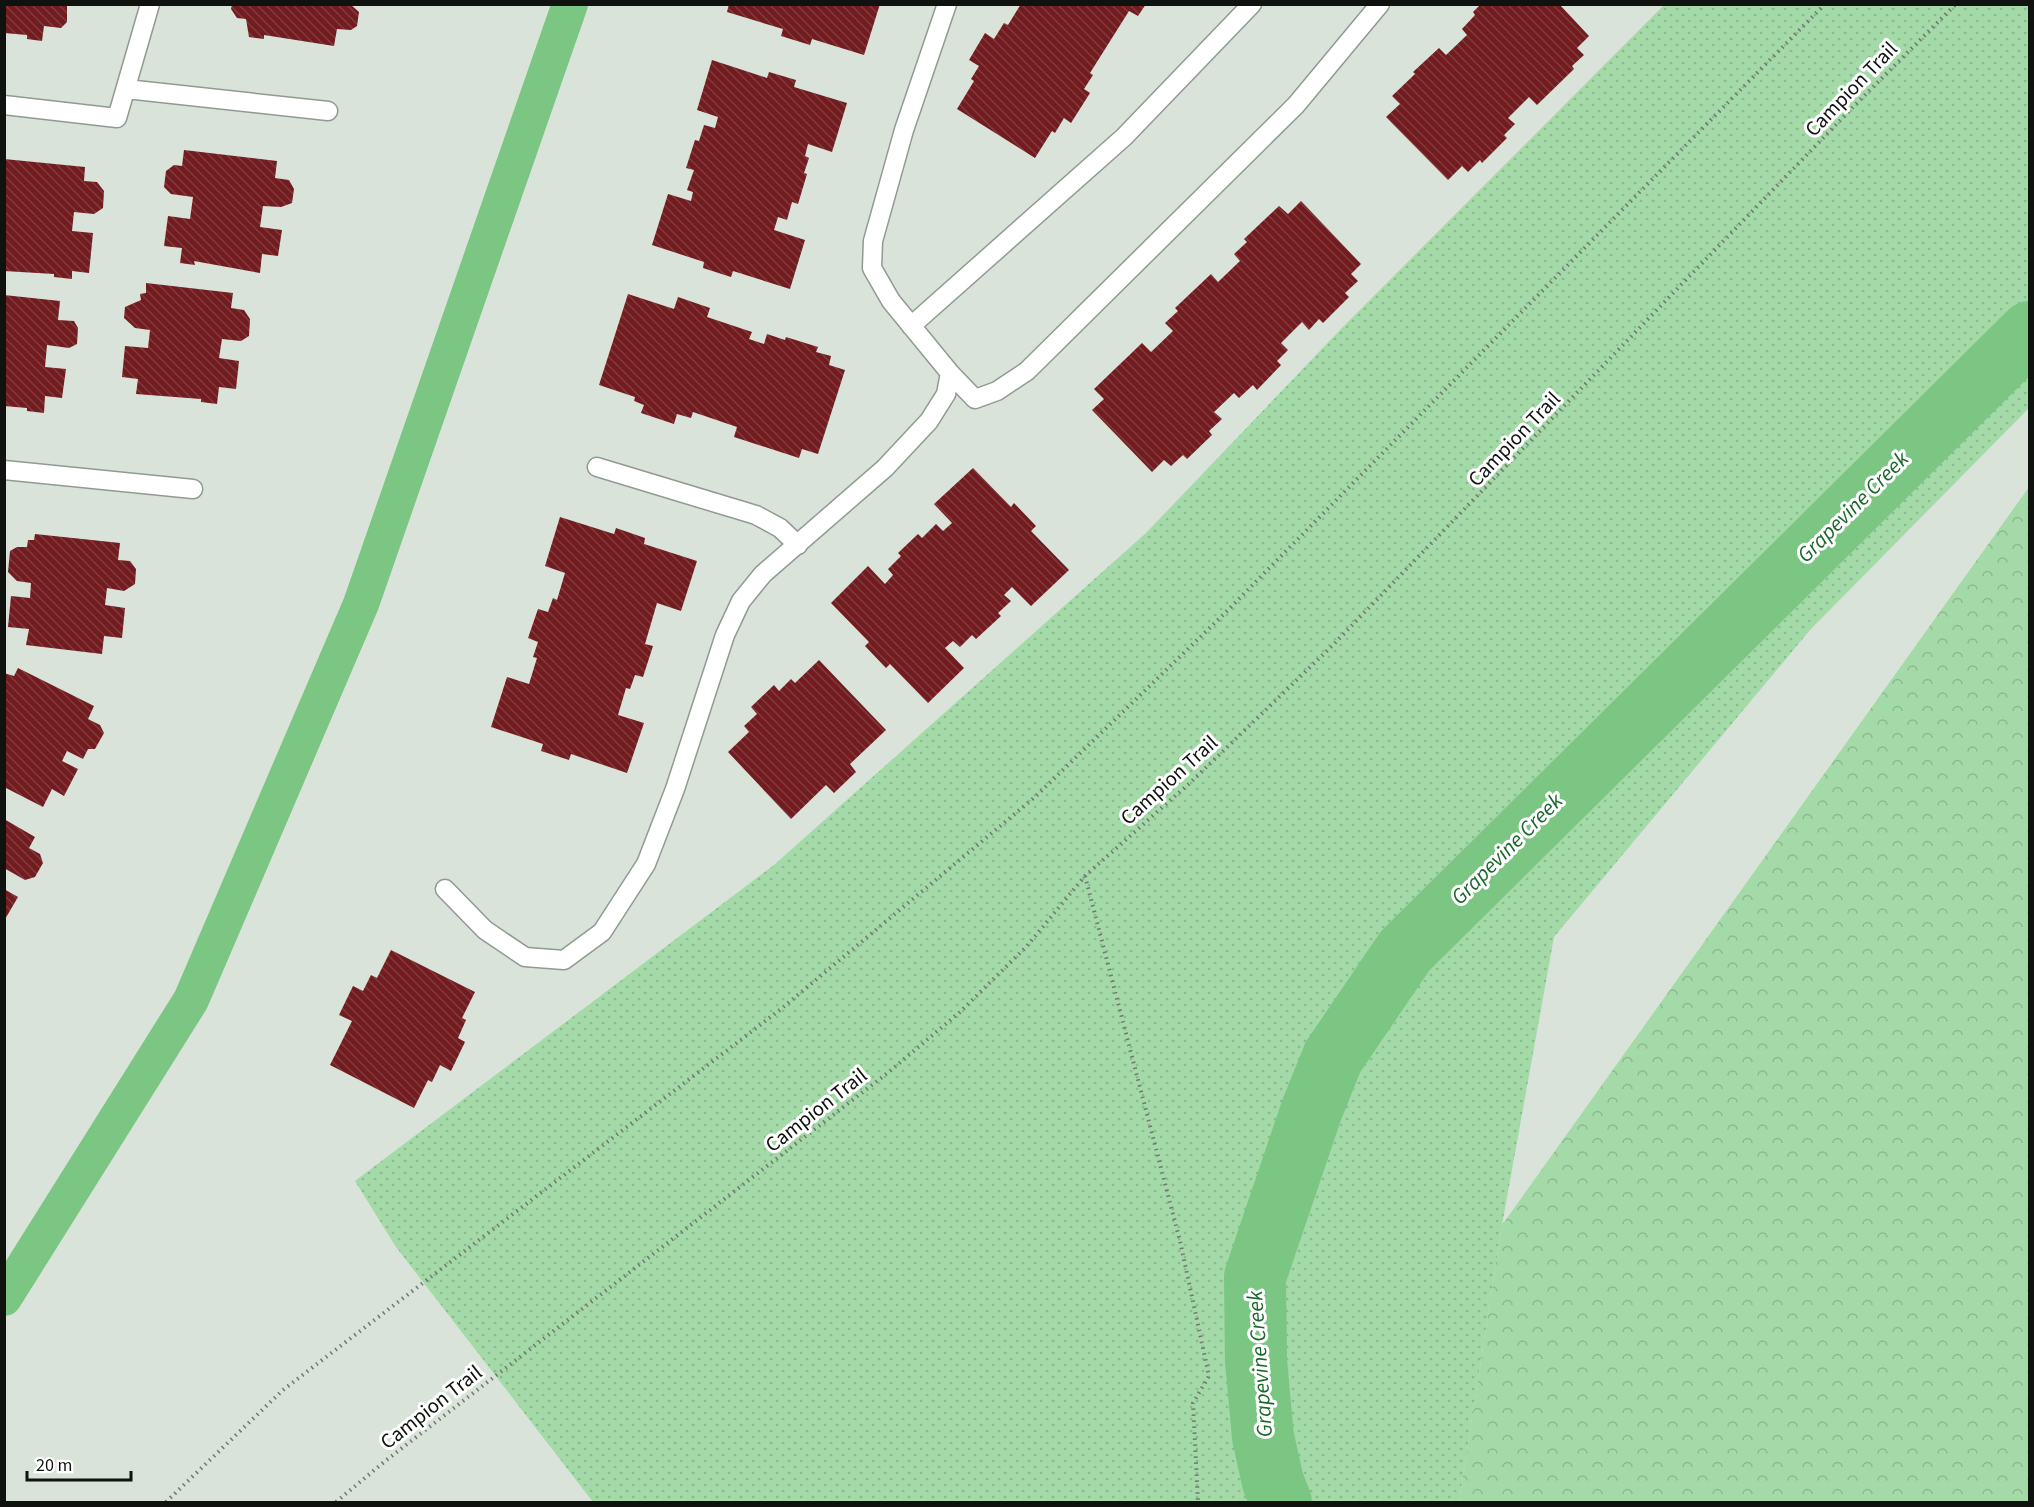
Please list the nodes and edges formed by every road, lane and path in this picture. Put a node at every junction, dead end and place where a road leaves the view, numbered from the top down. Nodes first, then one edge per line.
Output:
1 (150, 4) edge
2 (947, 4) edge
3 (1252, 4) edge
4 (1380, 4) edge
5 (1825, 4) edge
6 (1956, 4) edge
7 (126, 89) junction
8 (4, 105) edge
9 (328, 111) dead end
10 (911, 326) junction
11 (950, 372) junction
12 (597, 467) dead end
13 (4, 470) edge
14 (193, 489) dead end
15 (798, 545) junction
16 (1085, 876) junction
17 (445, 889) dead end
18 (166, 1503) edge
19 (336, 1503) edge
20 (1198, 1503) edge

1 - 7 lane
2 - 10 lane
3 - 10 lane
4 - 11 lane
5 - 18 path
6 - 16 path, Campion Trail
7 - 8 lane
7 - 9 lane
10 - 11 lane
11 - 15 lane
12 - 15 lane
13 - 14 lane
15 - 17 lane
16 - 19 path, Campion Trail
16 - 20 path

